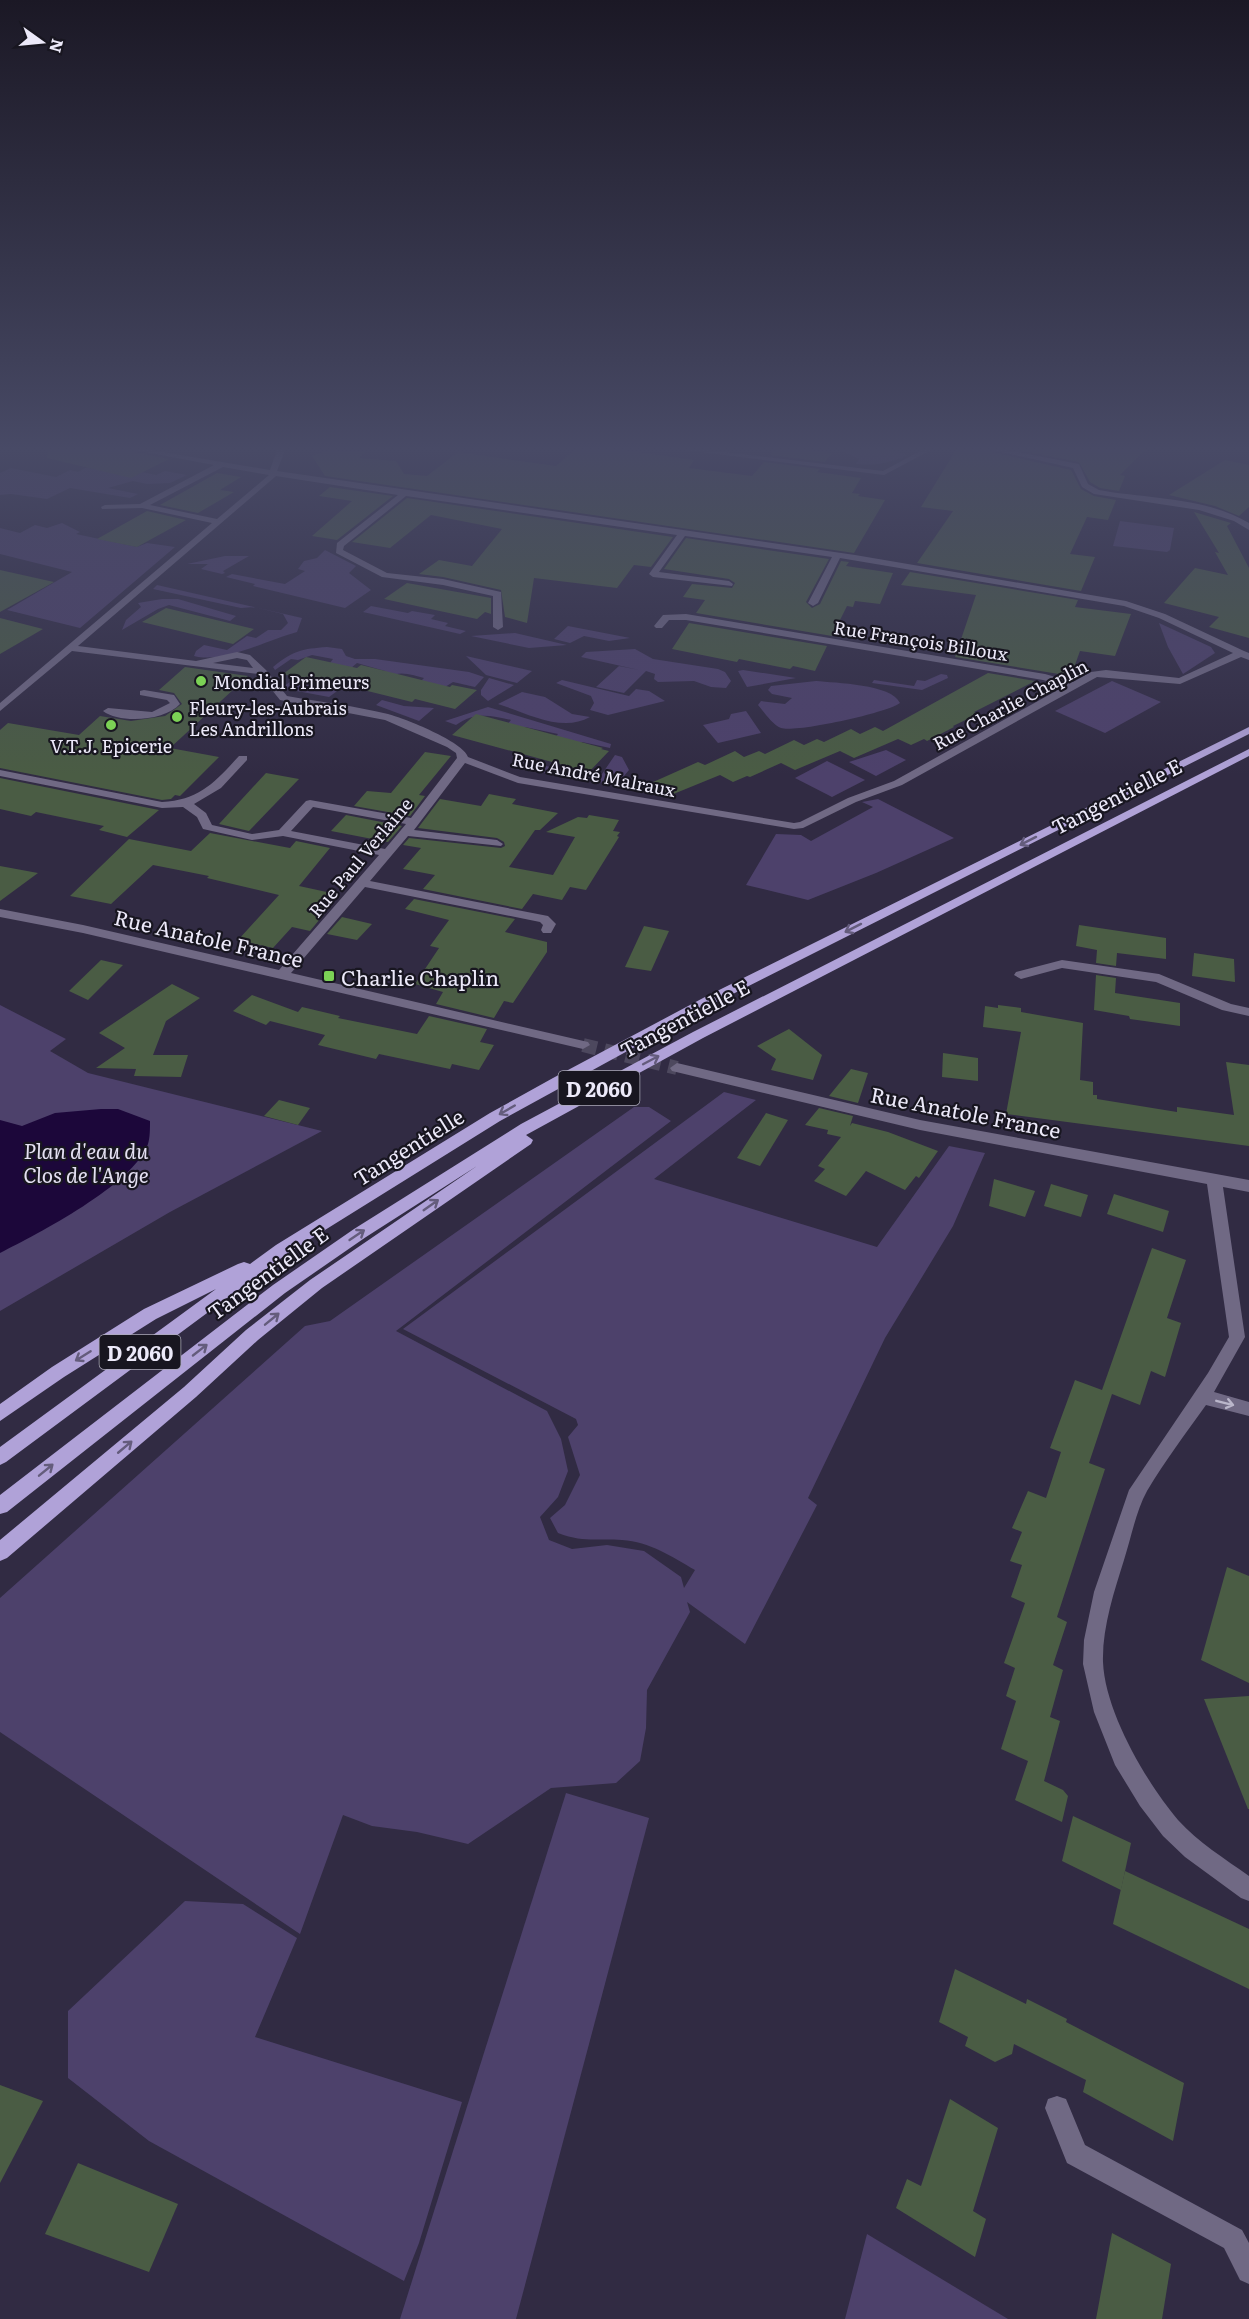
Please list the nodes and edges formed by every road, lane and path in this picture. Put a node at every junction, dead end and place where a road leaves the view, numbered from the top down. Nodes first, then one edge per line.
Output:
1 (176, 558) edge
2 (353, 558) edge
3 (663, 558) edge
4 (836, 558) edge
5 (850, 558) edge
6 (729, 584) dead end
7 (813, 603) dead end
8 (659, 626) dead end
9 (498, 627) dead end
10 (69, 648) junction
11 (1245, 655) edge
12 (1074, 686) junction
13 (144, 693) dead end
14 (0, 708) edge
15 (108, 711) dead end
16 (1249, 730) edge
17 (1249, 752) edge
18 (243, 759) dead end
19 (463, 759) junction
20 (0, 773) edge
21 (185, 803) junction
22 (413, 822) junction
23 (803, 825) joint
24 (404, 832) junction
25 (283, 833) junction
26 (497, 844) dead end
27 (386, 853) junction
28 (363, 883) junction
29 (0, 913) edge
30 (547, 930) dead end
31 (1021, 975) dead end
32 (281, 976) junction
33 (1249, 1012) edge
34 (583, 1045) tunnel mouth
35 (677, 1068) tunnel mouth
36 (558, 1081) joint
37 (609, 1082) junction
38 (1214, 1180) junction
39 (1249, 1186) edge
40 (282, 1249) junction
41 (1243, 1338) edge
42 (1200, 1396) junction
43 (1249, 1408) edge
44 (0, 1413) edge
45 (0, 1457) edge
46 (0, 1506) edge
47 (0, 1552) edge
48 (1249, 1890) edge
49 (1057, 2108) dead end
50 (1249, 2271) edge

1 - 10 street
2 - 9 street
3 - 6 street
4 - 7 street
5 - 11 street
8 - 12 street, Rue François Billoux
10 - 14 street
10 - 19 street, Rue André Malraux
11 - 12 street, Rue Charlie Chaplin
12 - 23 street, Rue Charlie Chaplin
13 - 15 street
16 -> 36 main road, Tangentielle E / D 2060
37 -> 17 main road, Tangentielle E / D 2060
18 - 21 street
19 - 22 street, Rue Paul Verlaine
19 - 23 street, Rue André Malraux
20 - 21 street
21 - 25 street
22 - 24 street, Rue Paul Verlaine
22 - 25 street
24 - 26 street
24 - 27 street, Rue Paul Verlaine
25 - 27 street
27 - 28 street, Rue Paul Verlaine
28 - 30 street
28 - 32 street, Rue Paul Verlaine
29 - 32 street, Rue Anatole France
31 - 33 street
32 - 34 street, Rue Anatole France
35 - 38 street, Rue Anatole France
36 -> 40 main road, Tangentielle / D 2060
46 -> 37 main road, Tangentielle E / D 2060
47 -> 37 main road
38 - 39 street, Rue Anatole France
38 - 41 street
40 -> 44 main road
40 - 45 main road, Tangentielle E / D 2060
41 - 42 street
42 -> 43 street
42 - 48 street
49 - 50 street

